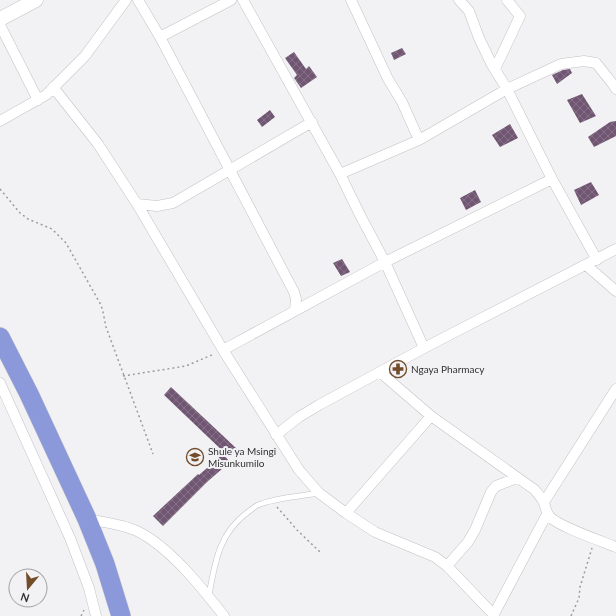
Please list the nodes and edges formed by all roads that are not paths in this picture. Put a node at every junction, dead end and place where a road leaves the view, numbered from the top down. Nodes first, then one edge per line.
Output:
1 (36, 0) edge
2 (126, 0) edge
3 (138, 0) edge
4 (231, 0) edge
5 (243, 0) edge
6 (351, 0) edge
7 (459, 0) edge
8 (507, 0) edge
9 (0, 20) edge
10 (0, 25) edge
11 (160, 37) junction
12 (494, 69) junction
13 (53, 87) junction
14 (507, 89) junction
15 (616, 89) edge
16 (38, 100) junction
17 (0, 121) edge
18 (312, 122) junction
19 (419, 140) junction
20 (230, 171) junction
21 (340, 174) junction
22 (552, 179) junction
23 (137, 204) junction
24 (616, 249) edge
25 (597, 260) junction
26 (385, 262) junction
27 (586, 265) junction
28 (616, 291) edge
29 (294, 292) junction
30 (312, 302) junction
31 (296, 310) junction
32 (0, 337) edge
33 (424, 348) junction
34 (223, 350) junction
35 (381, 372) junction
36 (0, 382) edge
37 (616, 389) edge
38 (431, 416) junction
39 (276, 435) junction
40 (517, 478) junction
41 (319, 493) junction
42 (544, 502) junction
43 (346, 513) junction
44 (547, 514) junction
45 (87, 519) junction
46 (616, 547) edge
47 (448, 566) junction
48 (208, 596) junction
49 (96, 616) edge
50 (121, 616) edge
51 (224, 616) edge
52 (494, 616) edge

1 - 9 street
2 - 13 street
3 - 11 street
4 - 11 street
5 - 18 street
6 - 19 street
7 - 12 street
8 - 12 street
10 - 16 street
11 - 20 street
12 - 14 street
13 - 16 street
13 - 23 street
14 - 15 street
14 - 19 street
14 - 22 street
16 - 17 street
18 - 20 street
18 - 21 street
19 - 21 street
20 - 23 street
20 - 29 street
21 - 26 street
22 - 25 street
22 - 26 street
23 - 34 street
24 - 25 street
25 - 27 street
26 - 30 street
26 - 33 street
27 - 28 street
27 - 33 street
29 - 30 street
29 - 31 street
30 - 31 street
31 - 34 street
32 - 45 highway
33 - 35 street
34 - 39 street
35 - 38 street
35 - 39 street
36 - 49 street
37 - 42 street
38 - 40 street
38 - 43 street
39 - 41 street
40 - 42 street
40 - 47 street
41 - 43 street
41 - 48 lane
42 - 44 street
43 - 47 street
44 - 46 street
44 - 52 street
45 - 48 street
45 - 50 highway
47 - 52 street
48 - 51 street

